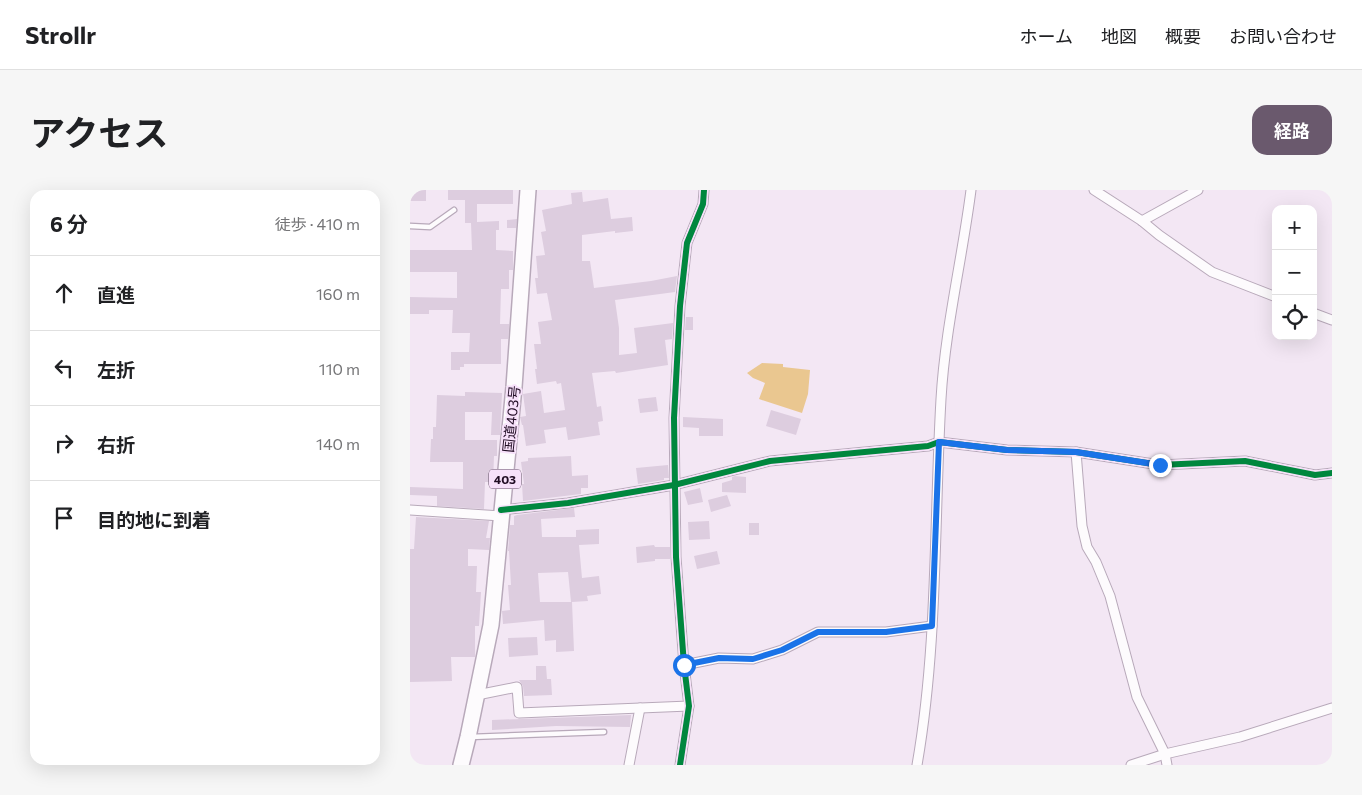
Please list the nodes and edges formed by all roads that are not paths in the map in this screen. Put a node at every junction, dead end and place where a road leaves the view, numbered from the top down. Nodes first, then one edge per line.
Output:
1 (528, 190) edge
2 (704, 190) edge
3 (971, 190) edge
4 (1094, 190) edge
5 (1198, 190) edge
6 (454, 210) dead end
7 (1142, 221) junction
8 (410, 226) edge
9 (1272, 295) edge
10 (1317, 314) edge
11 (1332, 320) edge
12 (939, 442) junction
13 (1076, 452) junction
14 (1332, 473) edge
15 (674, 485) junction
16 (410, 510) edge
17 (501, 513) junction
18 (932, 626) junction
19 (684, 665) junction
20 (477, 694) junction
21 (689, 706) junction
22 (640, 708) junction
23 (1332, 708) edge
24 (604, 732) dead end
25 (468, 737) junction
26 (1165, 754) junction
27 (461, 765) edge
28 (629, 765) edge
29 (680, 765) edge
30 (917, 765) edge
31 (1131, 765) edge
32 (1166, 765) edge

1 - 17 highway, 国道403号 / 403
2 - 15 street
3 - 12 street
4 - 7 street
5 - 7 street
6 - 8 lane
7 - 9 street
10 - 11 street
12 - 13 street
12 - 15 street
12 - 18 street
13 - 14 street
13 - 26 street
15 - 17 street
15 - 19 street
16 - 17 street
17 - 20 highway, 国道403号 / 403
18 - 19 street
18 - 30 street
19 - 21 street
20 - 22 street
20 - 25 highway, 国道403号 / 403
21 - 22 street
21 - 29 street
22 - 28 street
23 - 26 street
24 - 25 lane
25 - 27 highway, 国道403号 / 403
26 - 31 street
26 - 32 street

